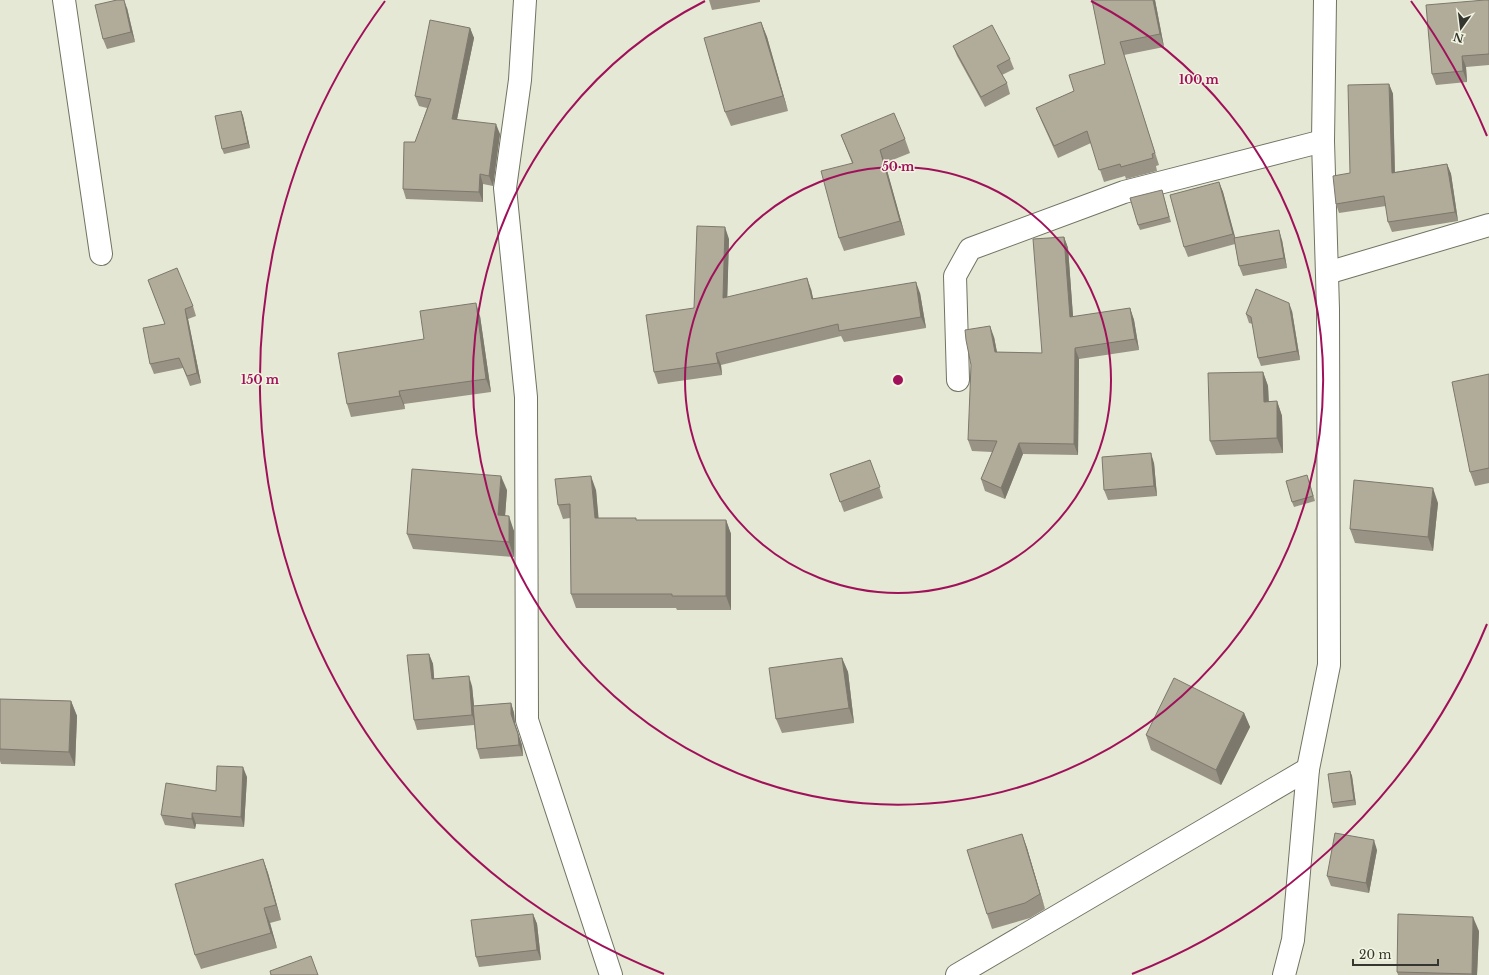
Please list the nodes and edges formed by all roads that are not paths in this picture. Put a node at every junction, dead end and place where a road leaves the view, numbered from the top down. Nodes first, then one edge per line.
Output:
1 (64, 0) edge
2 (525, 0) edge
3 (1326, 0) edge
4 (1323, 140) junction
5 (1489, 225) edge
6 (101, 254) dead end
7 (1327, 273) junction
8 (958, 380) dead end
9 (1308, 769) junction
10 (611, 975) edge
11 (958, 975) edge
12 (1284, 975) edge

1 - 6 street
2 - 10 street
3 - 4 street
4 - 7 street
4 - 8 street
5 - 7 street
7 - 9 street
9 - 11 street
9 - 12 street

